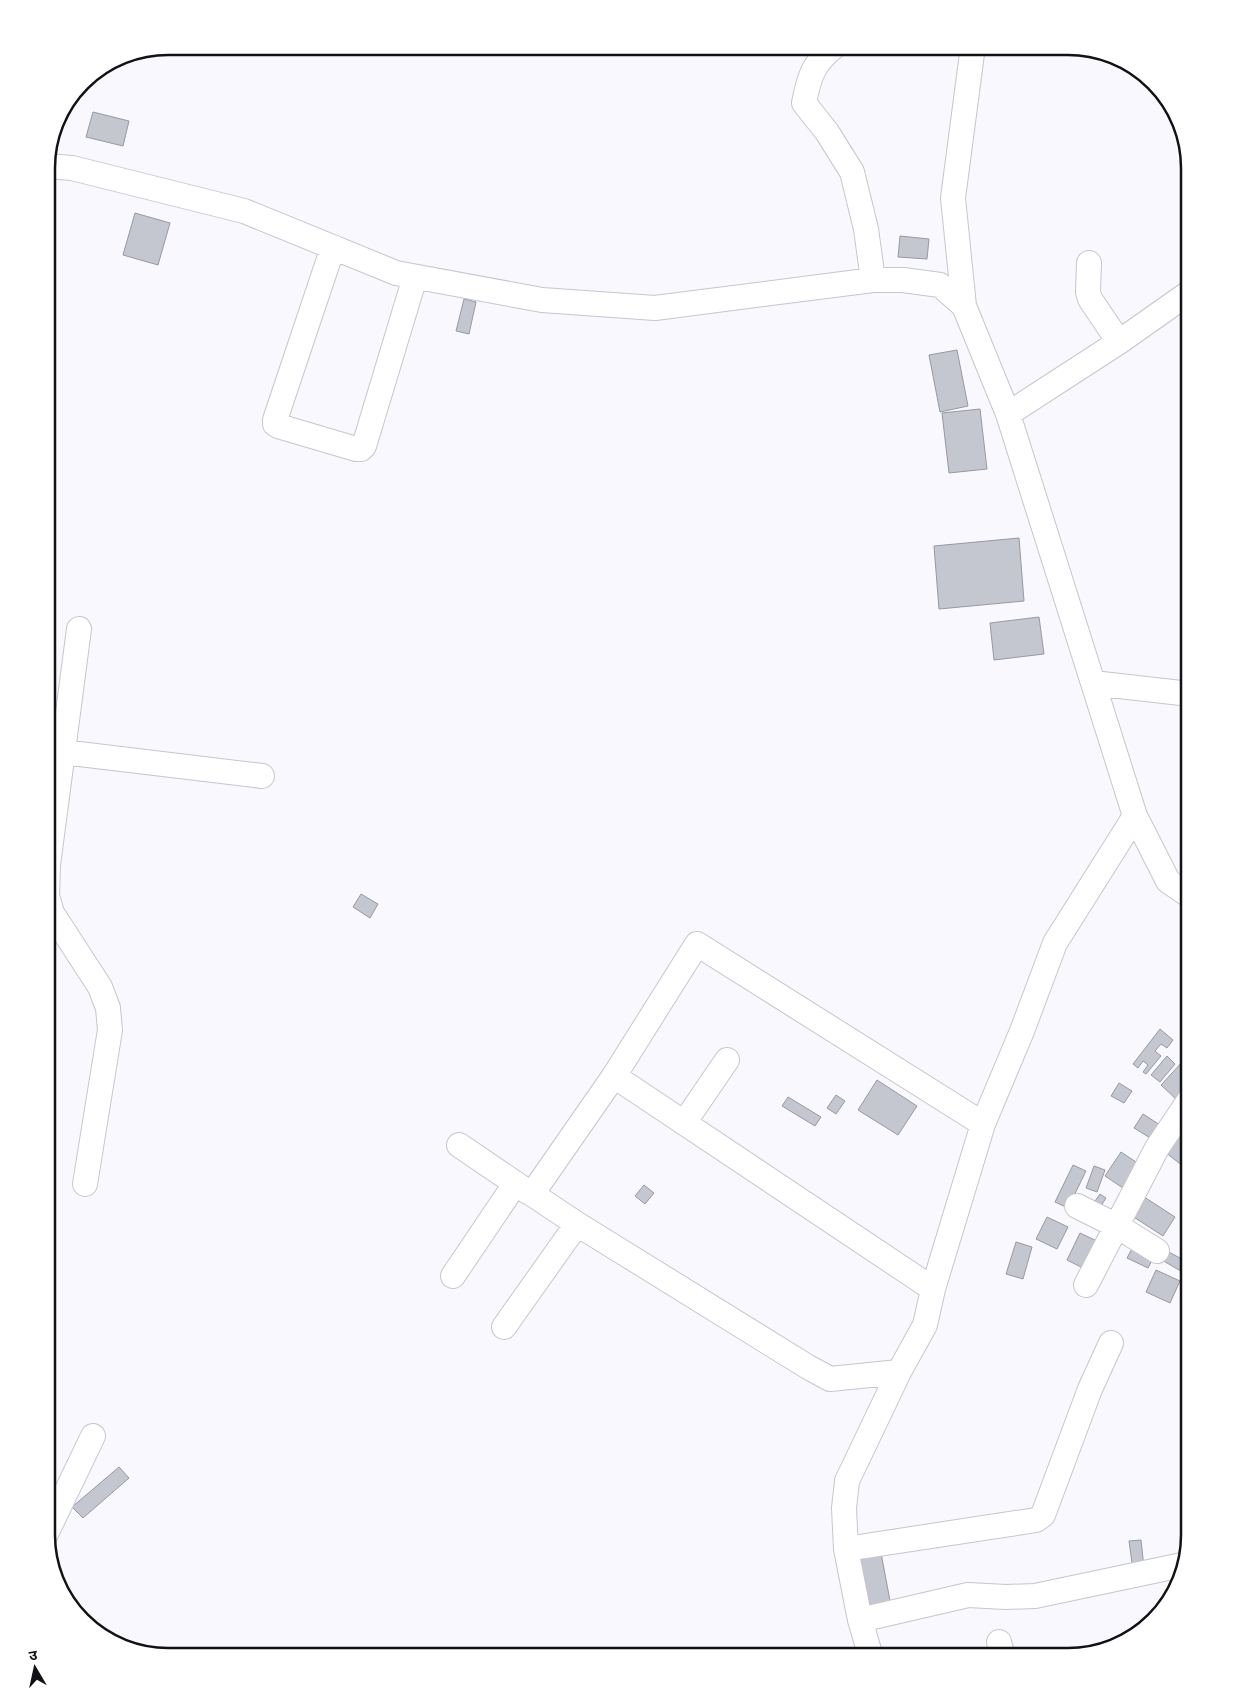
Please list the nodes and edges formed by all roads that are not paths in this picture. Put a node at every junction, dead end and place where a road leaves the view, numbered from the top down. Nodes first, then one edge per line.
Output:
1 (824, 55) edge
2 (972, 55) edge
3 (55, 167) edge
4 (333, 247) junction
5 (1088, 264) dead end
6 (415, 277) junction
7 (873, 280) junction
8 (1181, 298) edge
9 (964, 306) junction
10 (1119, 342) junction
11 (1008, 414) junction
12 (79, 629) dead end
13 (1093, 683) junction
14 (1181, 694) edge
15 (55, 751) edge
16 (262, 776) dead end
17 (1135, 816) junction
18 (1181, 890) edge
19 (55, 918) edge
20 (726, 1060) dead end
21 (614, 1076) junction
22 (1181, 1112) edge
23 (684, 1123) junction
24 (983, 1124) junction
25 (459, 1145) dead end
26 (84, 1184) dead end
27 (523, 1189) junction
28 (1077, 1206) dead end
29 (576, 1224) junction
30 (1117, 1226) junction
31 (1157, 1251) dead end
32 (452, 1276) dead end
33 (1086, 1285) dead end
34 (933, 1289) junction
35 (504, 1327) dead end
36 (1111, 1343) dead end
37 (899, 1372) junction
38 (93, 1436) dead end
39 (55, 1515) edge
40 (846, 1549) junction
41 (1176, 1567) edge
42 (860, 1620) junction
43 (868, 1648) edge

1 - 7 street
2 - 9 street
3 - 4 street
4 - 6 street
4 - 6 street
5 - 10 street
6 - 7 street
7 - 9 street
8 - 10 street
9 - 11 street
10 - 11 street
11 - 13 street
12 - 15 street
13 - 14 street
13 - 17 street
15 - 16 street
17 - 18 street
17 - 24 street
19 - 26 street
20 - 23 street
21 - 23 street
21 - 24 street
21 - 27 street
22 - 30 street
23 - 34 street
24 - 34 street
25 - 27 street
27 - 29 street
27 - 32 street
28 - 30 street
29 - 35 street
29 - 37 street
30 - 31 street
30 - 33 street
34 - 37 street
36 - 40 street
37 - 40 street
38 - 39 street
40 - 42 street
41 - 42 street
42 - 43 street

